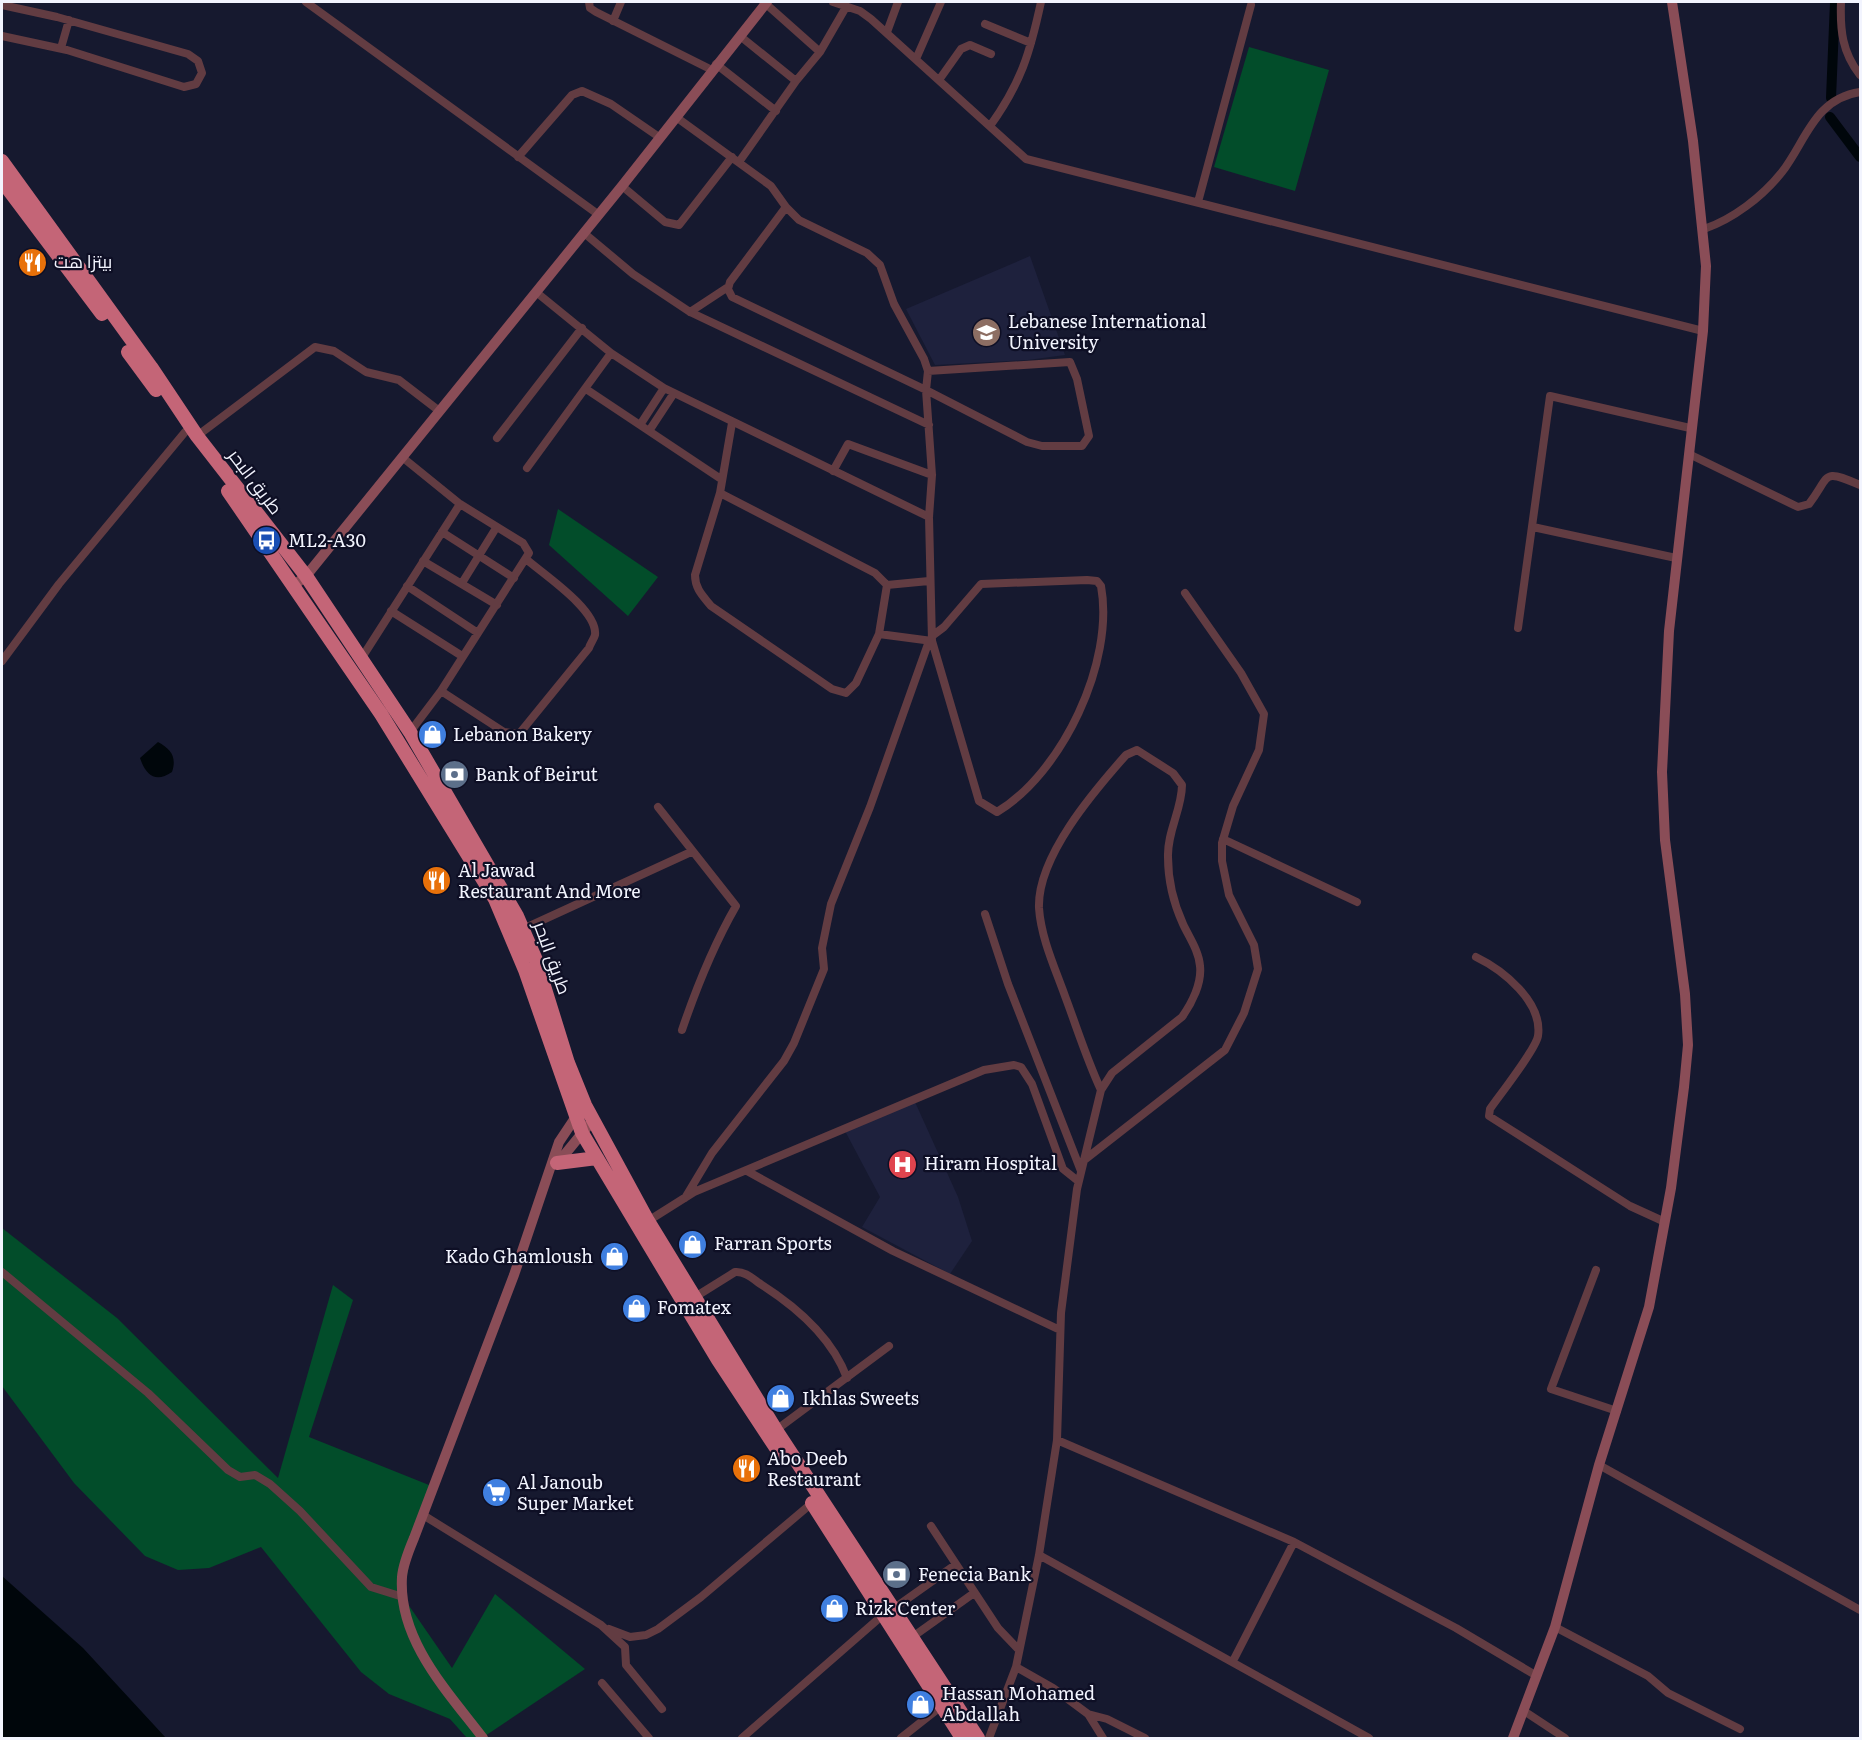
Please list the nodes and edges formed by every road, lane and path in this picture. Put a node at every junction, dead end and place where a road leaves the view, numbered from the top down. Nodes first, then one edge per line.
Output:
1 (306, 2) edge
2 (589, 2) edge
3 (621, 2) edge
4 (767, 2) edge
5 (833, 2) edge
6 (898, 2) edge
7 (941, 2) edge
8 (1041, 2) edge
9 (1672, 2) edge
10 (1841, 2) edge
11 (2, 5) edge
12 (1251, 5) dead end
13 (318, 6) edge
14 (846, 7) junction
15 (69, 20) junction
16 (614, 21) junction
17 (985, 24) dead end
18 (887, 32) junction
19 (2, 36) edge
20 (740, 36) junction
21 (1031, 43) junction
22 (61, 48) junction
23 (820, 52) junction
24 (992, 54) dead end
25 (916, 59) junction
26 (714, 67) junction
27 (1860, 75) edge
28 (939, 80) junction
29 (796, 81) junction
30 (1860, 92) edge
31 (776, 111) junction
32 (676, 117) junction
33 (990, 126) junction
34 (659, 137) junction
35 (518, 157) junction
36 (735, 159) junction
37 (2, 161) edge
38 (2, 181) edge
39 (622, 186) junction
40 (1198, 202) junction
41 (786, 207) junction
42 (599, 215) junction
43 (1704, 229) junction
44 (584, 233) junction
45 (728, 287) junction
46 (536, 292) junction
47 (690, 312) junction
48 (582, 328) junction
49 (1703, 332) junction
50 (611, 353) junction
51 (928, 371) junction
52 (664, 388) junction
53 (586, 389) junction
54 (926, 390) junction
55 (674, 393) junction
56 (438, 410) junction
57 (732, 423) junction
58 (640, 425) junction
59 (929, 425) junction
60 (1690, 428) junction
61 (649, 431) junction
62 (191, 434) junction
63 (497, 438) dead end
64 (1689, 454) junction
65 (402, 457) junction
66 (527, 468) dead end
67 (833, 471) junction
68 (932, 475) junction
69 (721, 479) junction
70 (1860, 485) edge
71 (720, 492) junction
72 (460, 504) junction
73 (929, 517) junction
74 (1533, 526) junction
75 (496, 528) junction
76 (442, 532) junction
77 (480, 556) junction
78 (1676, 558) junction
79 (526, 559) junction
80 (423, 561) junction
81 (306, 576) junction
82 (514, 578) junction
83 (929, 582) junction
84 (462, 583) junction
85 (293, 585) junction
86 (887, 585) junction
87 (407, 586) junction
88 (1185, 593) dead end
89 (497, 604) junction
90 (391, 611) junction
91 (1518, 628) dead end
92 (478, 633) junction
93 (879, 633) junction
94 (931, 640) junction
95 (462, 656) junction
96 (361, 658) junction
97 (2, 661) edge
98 (441, 691) junction
99 (410, 732) junction
100 (658, 807) dead end
101 (1223, 839) junction
102 (691, 852) junction
103 (1357, 902) dead end
104 (985, 914) dead end
105 (523, 929) junction
106 (1476, 957) dead end
107 (682, 1030) dead end
108 (1101, 1090) junction
109 (585, 1105) junction
110 (575, 1117) junction
111 (592, 1121) junction
112 (582, 1133) junction
113 (597, 1158) junction
114 (1083, 1161) junction
115 (555, 1165) junction
116 (1081, 1170) junction
117 (747, 1171) junction
118 (1078, 1181) junction
119 (685, 1198) junction
120 (648, 1221) junction
121 (1665, 1222) junction
122 (1596, 1270) dead end
123 (2, 1272) edge
124 (695, 1297) junction
125 (1060, 1330) junction
126 (889, 1346) dead end
127 (847, 1378) junction
128 (1617, 1411) junction
129 (776, 1430) junction
130 (1057, 1440) junction
131 (1599, 1465) junction
132 (812, 1503) junction
133 (423, 1515) junction
134 (931, 1526) dead end
135 (1294, 1542) junction
136 (1038, 1555) junction
137 (955, 1565) junction
138 (974, 1593) junction
139 (403, 1597) junction
140 (1860, 1610) edge
141 (888, 1611) junction
142 (601, 1625) junction
143 (1555, 1627) junction
144 (911, 1638) junction
145 (1019, 1650) junction
146 (1233, 1661) junction
147 (1016, 1668) junction
148 (1537, 1676) junction
149 (602, 1683) dead end
150 (946, 1703) junction
151 (662, 1709) dead end
152 (1524, 1712) junction
153 (1088, 1714) junction
154 (1740, 1729) dead end
155 (483, 1738) edge
156 (649, 1738) edge
157 (742, 1738) edge
158 (901, 1738) edge
159 (962, 1738) edge
160 (978, 1738) edge
161 (989, 1738) edge
162 (1103, 1738) edge
163 (1145, 1738) edge
164 (1369, 1738) edge
165 (1513, 1738) edge
166 (1565, 1738) edge

1 - 13 street
2 - 16 street
3 - 16 street
4 - 20 main road
4 - 23 street
5 - 14 street
6 - 18 street
7 - 25 street
8 - 21 street
9 - 43 main road
10 - 27 street
11 - 15 street
12 - 40 street
13 - 35 street
14 - 18 street
14 - 23 street
15 - 22 street
15 - 22 street
16 - 26 street
17 - 21 street
18 - 25 street
19 - 22 street
20 - 26 main road
20 - 29 street
21 - 33 street
23 - 29 street
24 - 28 street
25 - 28 street
26 - 31 street
26 - 32 main road
28 - 33 street
29 - 31 street
30 - 43 street
31 - 36 street
32 - 34 main road
32 - 36 street
33 - 40 street
34 - 35 street
34 - 39 main road
35 - 42 street
36 - 39 street
36 - 41 street
37 - 62 highway, طريق البحر
38 - 62 highway, طريق البحر
39 - 42 main road
40 - 49 street
41 - 45 street
41 - 51 street
42 - 44 main road
43 - 49 main road
44 - 46 main road
44 - 47 street
45 - 47 street
45 - 54 street
46 - 48 street
46 - 56 main road
47 - 59 street
48 - 50 street
48 - 63 street
49 - 60 main road
50 - 52 street
50 - 53 street
51 - 54 street
51 - 54 street
52 - 55 street
52 - 58 street
53 - 58 street
53 - 66 street
54 - 59 street
55 - 57 street
55 - 61 street
56 - 62 street
56 - 65 main road
57 - 67 street
57 - 69 street
58 - 61 street
59 - 68 street
60 - 64 main road
60 - 74 street
61 - 69 street
62 - 81 highway, طريق البحر
62 - 85 highway, طريق البحر
62 - 97 street
64 - 70 street
64 - 78 main road
65 - 72 street
65 - 81 main road
67 - 68 street
67 - 73 street
68 - 73 street
69 - 71 street
71 - 86 street
71 - 93 street
72 - 75 street
72 - 76 street
73 - 83 street
74 - 78 street
74 - 91 street
75 - 77 street
75 - 79 street
76 - 77 street
76 - 80 street
77 - 82 street
77 - 84 street
78 - 121 main road
79 - 82 street
79 - 98 street
80 - 84 street
80 - 87 street
81 - 85 main road
81 - 96 highway, طريق البحر
82 - 89 street
83 - 86 street
83 - 94 street
84 - 89 street
85 - 110 highway, طريق البحر
86 - 93 street
87 - 90 street
87 - 92 street
88 - 101 street
89 - 92 street
90 - 95 street
90 - 96 street
92 - 95 street
93 - 94 street
94 - 94 street
94 - 119 street
95 - 98 street
96 - 99 highway, طريق البحر
98 - 99 street
99 - 105 highway, طريق البحر
100 - 102 street
101 - 103 street
101 - 114 street
102 - 105 street
102 - 107 street
104 - 116 street
105 - 109 highway, طريق البحر
106 - 121 street
108 - 108 street
108 - 114 street
109 - 110 main road
109 - 111 highway, طريق البحر
110 - 112 highway, طريق البحر
110 - 115 main road
111 - 112 main road
111 - 120 highway, طريق البحر
112 - 113 highway, طريق البحر
112 - 115 main road
113 - 115 highway
113 - 132 highway, طريق البحر
114 - 116 street
115 - 133 main road
116 - 118 street
117 - 118 street
117 - 119 street
117 - 125 street
118 - 125 street
119 - 120 street
120 - 124 highway, طريق البحر
121 - 128 main road
122 - 128 street
123 - 139 street
124 - 127 street
124 - 129 highway, طريق البحر
125 - 130 street
126 - 127 street
127 - 129 street
128 - 131 main road
129 - 141 highway, طريق البحر
130 - 135 street
130 - 136 street
131 - 140 street
131 - 143 main road
132 - 141 highway, طريق البحر
132 - 142 street
133 - 139 main road
133 - 142 street
134 - 137 street
135 - 146 street
135 - 148 street
136 - 145 street
136 - 146 street
137 - 138 street
137 - 141 street
138 - 144 street
138 - 145 street
139 - 155 main road
141 - 144 highway, طريق البحر
141 - 150 highway, طريق البحر
141 - 157 street
142 - 151 street
143 - 148 main road
143 - 154 street
144 - 150 highway, طريق البحر
145 - 147 street
146 - 164 street
147 - 153 street
147 - 161 street
148 - 152 main road
149 - 156 street
150 - 158 street
150 - 159 highway, طريق البحر
150 - 160 highway, طريق البحر
152 - 165 main road
152 - 166 street
153 - 162 street
153 - 163 street

